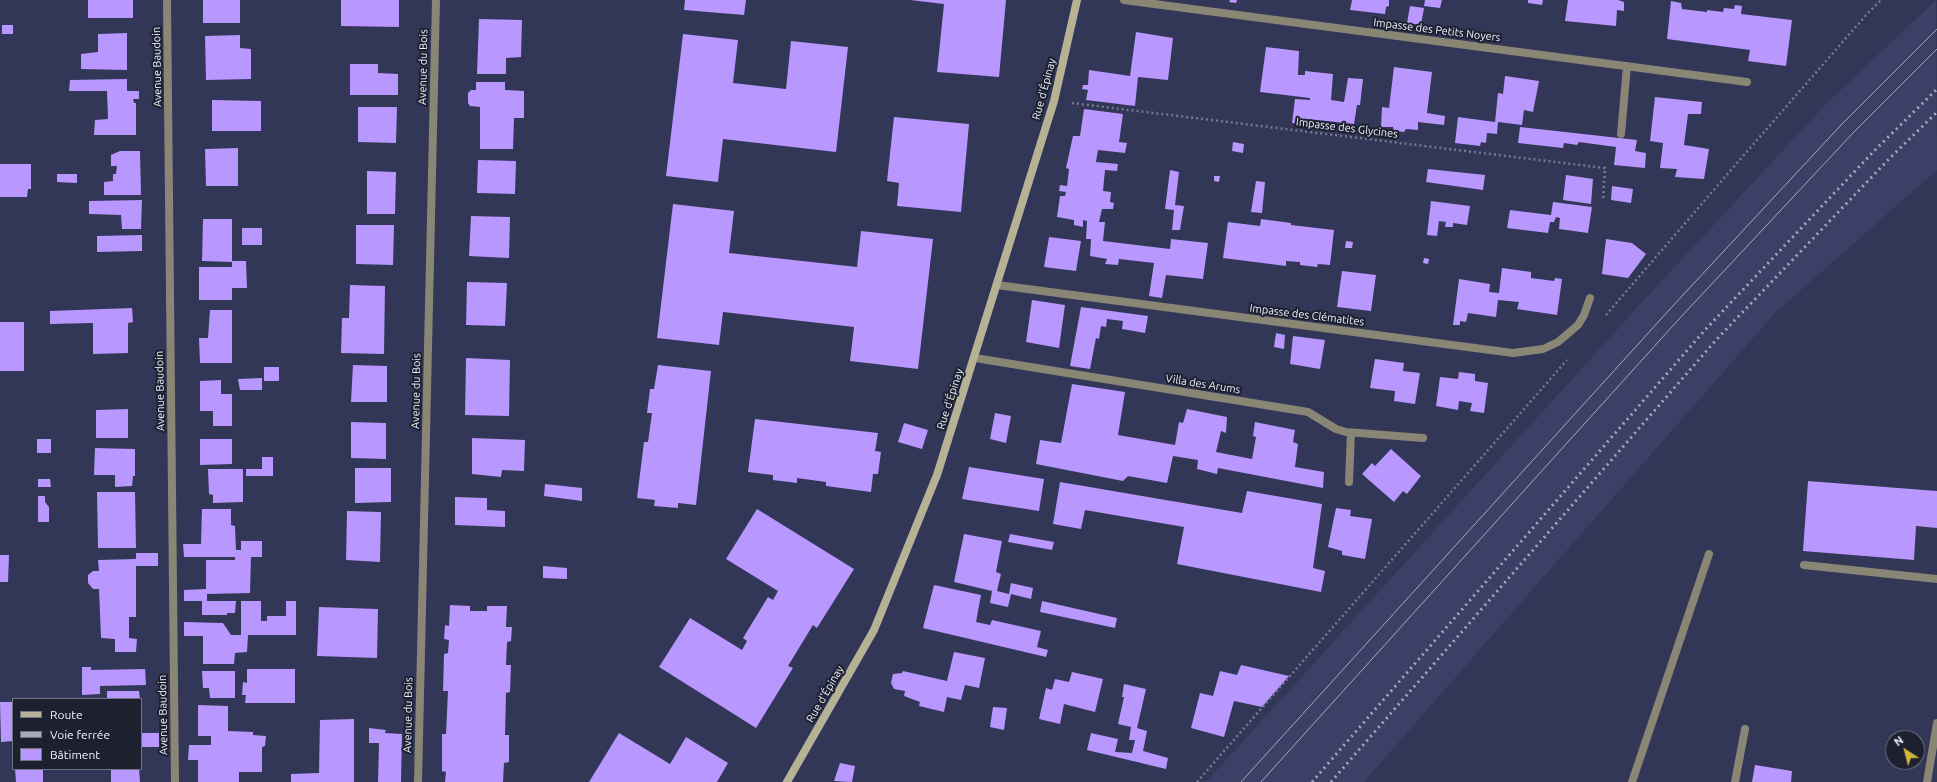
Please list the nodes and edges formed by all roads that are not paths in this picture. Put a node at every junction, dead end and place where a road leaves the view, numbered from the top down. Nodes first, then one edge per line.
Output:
1 (167, 0) edge
2 (436, 0) edge
3 (1077, 0) edge
4 (1124, 0) edge
5 (1627, 66) junction
6 (1747, 82) dead end
7 (1621, 134) dead end
8 (997, 285) junction
9 (1590, 298) dead end
10 (975, 358) junction
11 (1351, 433) junction
12 (1423, 438) dead end
13 (1349, 482) dead end
14 (1709, 554) dead end
15 (1804, 565) dead end
16 (1937, 579) edge
17 (1937, 723) edge
18 (1745, 729) dead end
19 (175, 782) edge
20 (418, 782) edge
21 (787, 782) edge
22 (1632, 782) edge
23 (1735, 782) edge
24 (1927, 782) edge

1 - 19 street, Avenue Baudoin
2 - 20 street, Avenue du Bois
3 - 8 main road, Rue d'Épinay
4 - 5 street, Impasse des Petits Noyers
5 - 6 street, Impasse des Petits Noyers
5 - 7 street
8 - 9 street, Impasse des Clématites
8 - 10 main road, Rue d'Épinay
10 - 11 street, Villa des Arums
10 - 21 main road, Rue d'Épinay
11 - 12 street, Villa des Arums
11 - 13 street
14 - 22 street
15 - 16 street
17 - 24 street
18 - 23 street

